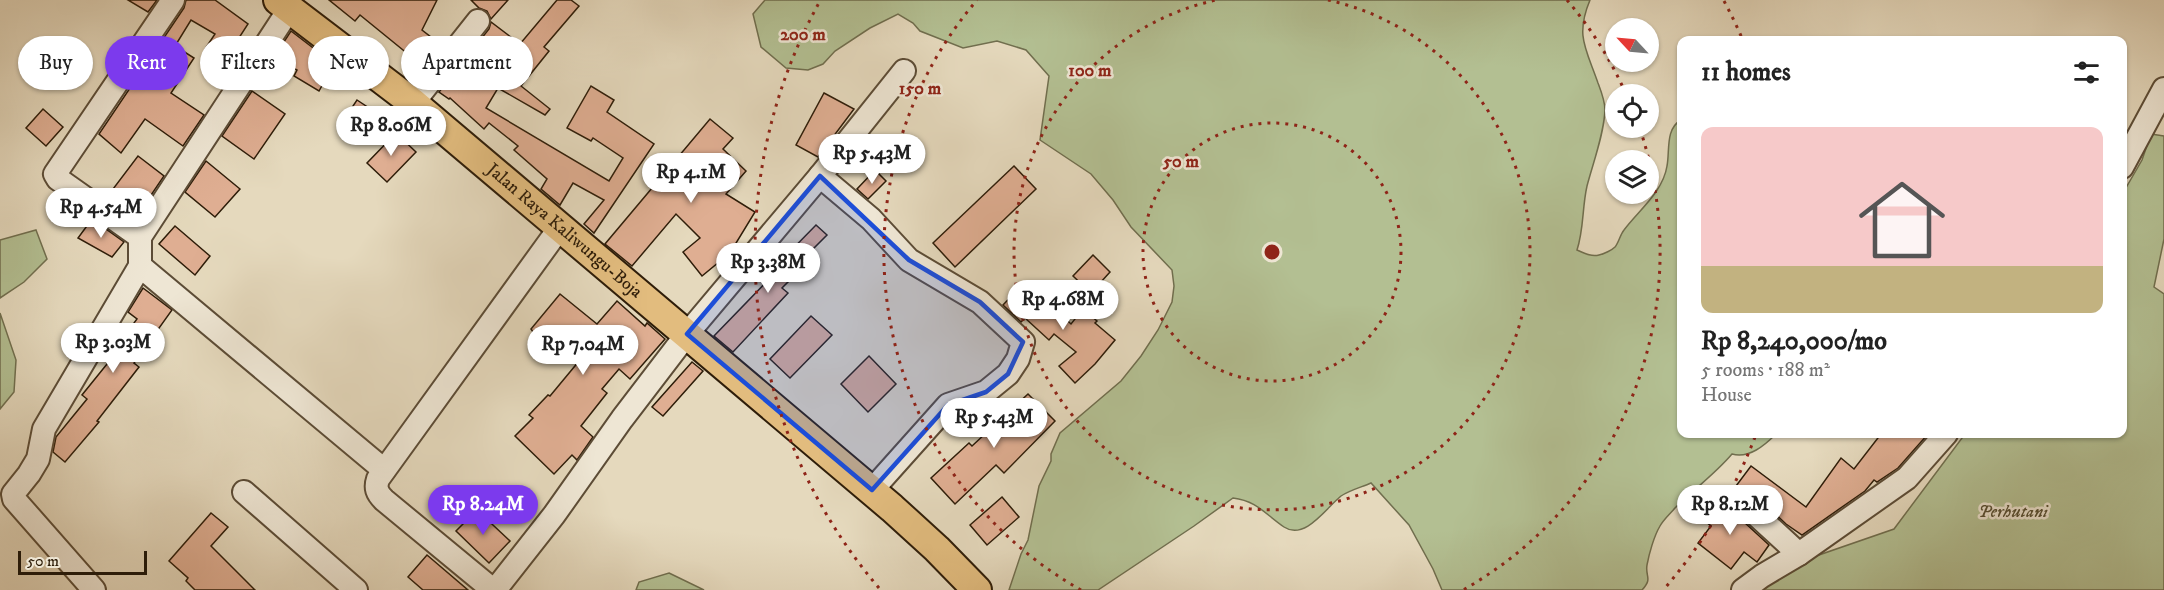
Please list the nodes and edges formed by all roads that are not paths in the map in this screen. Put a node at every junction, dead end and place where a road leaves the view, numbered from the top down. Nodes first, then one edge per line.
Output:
1 (173, 0) edge
2 (284, 4) edge
3 (478, 21) dead end
4 (904, 70) dead end
5 (2164, 88) edge
6 (413, 103) junction
7 (2127, 158) edge
8 (820, 176) junction
9 (561, 226) junction
10 (140, 237) junction
11 (140, 266) junction
12 (687, 334) junction
13 (1942, 438) edge
14 (384, 470) junction
15 (872, 490) junction
16 (244, 492) dead end
17 (1739, 499) dead end
18 (1799, 554) junction
19 (94, 590) edge
20 (356, 590) edge
21 (494, 590) edge
22 (977, 590) edge
23 (1743, 590) edge

1 - 10 street
2 - 6 main road, Jalan Raya Kaliwungu-Boja
2 - 10 street
3 - 6 street
4 - 8 street
5 - 7 street
6 - 9 main road, Jalan Raya Kaliwungu-Boja
8 - 12 street
8 - 15 street
9 - 12 main road, Jalan Raya Kaliwungu-Boja
9 - 14 street
10 - 11 street
11 - 14 street
11 - 19 street
12 - 15 main road, Jalan Raya Kaliwungu-Boja
12 - 21 street
13 - 18 street
14 - 21 street
15 - 22 main road, Jalan Raya Kaliwungu-Boja
16 - 20 street
17 - 18 street
18 - 23 street

